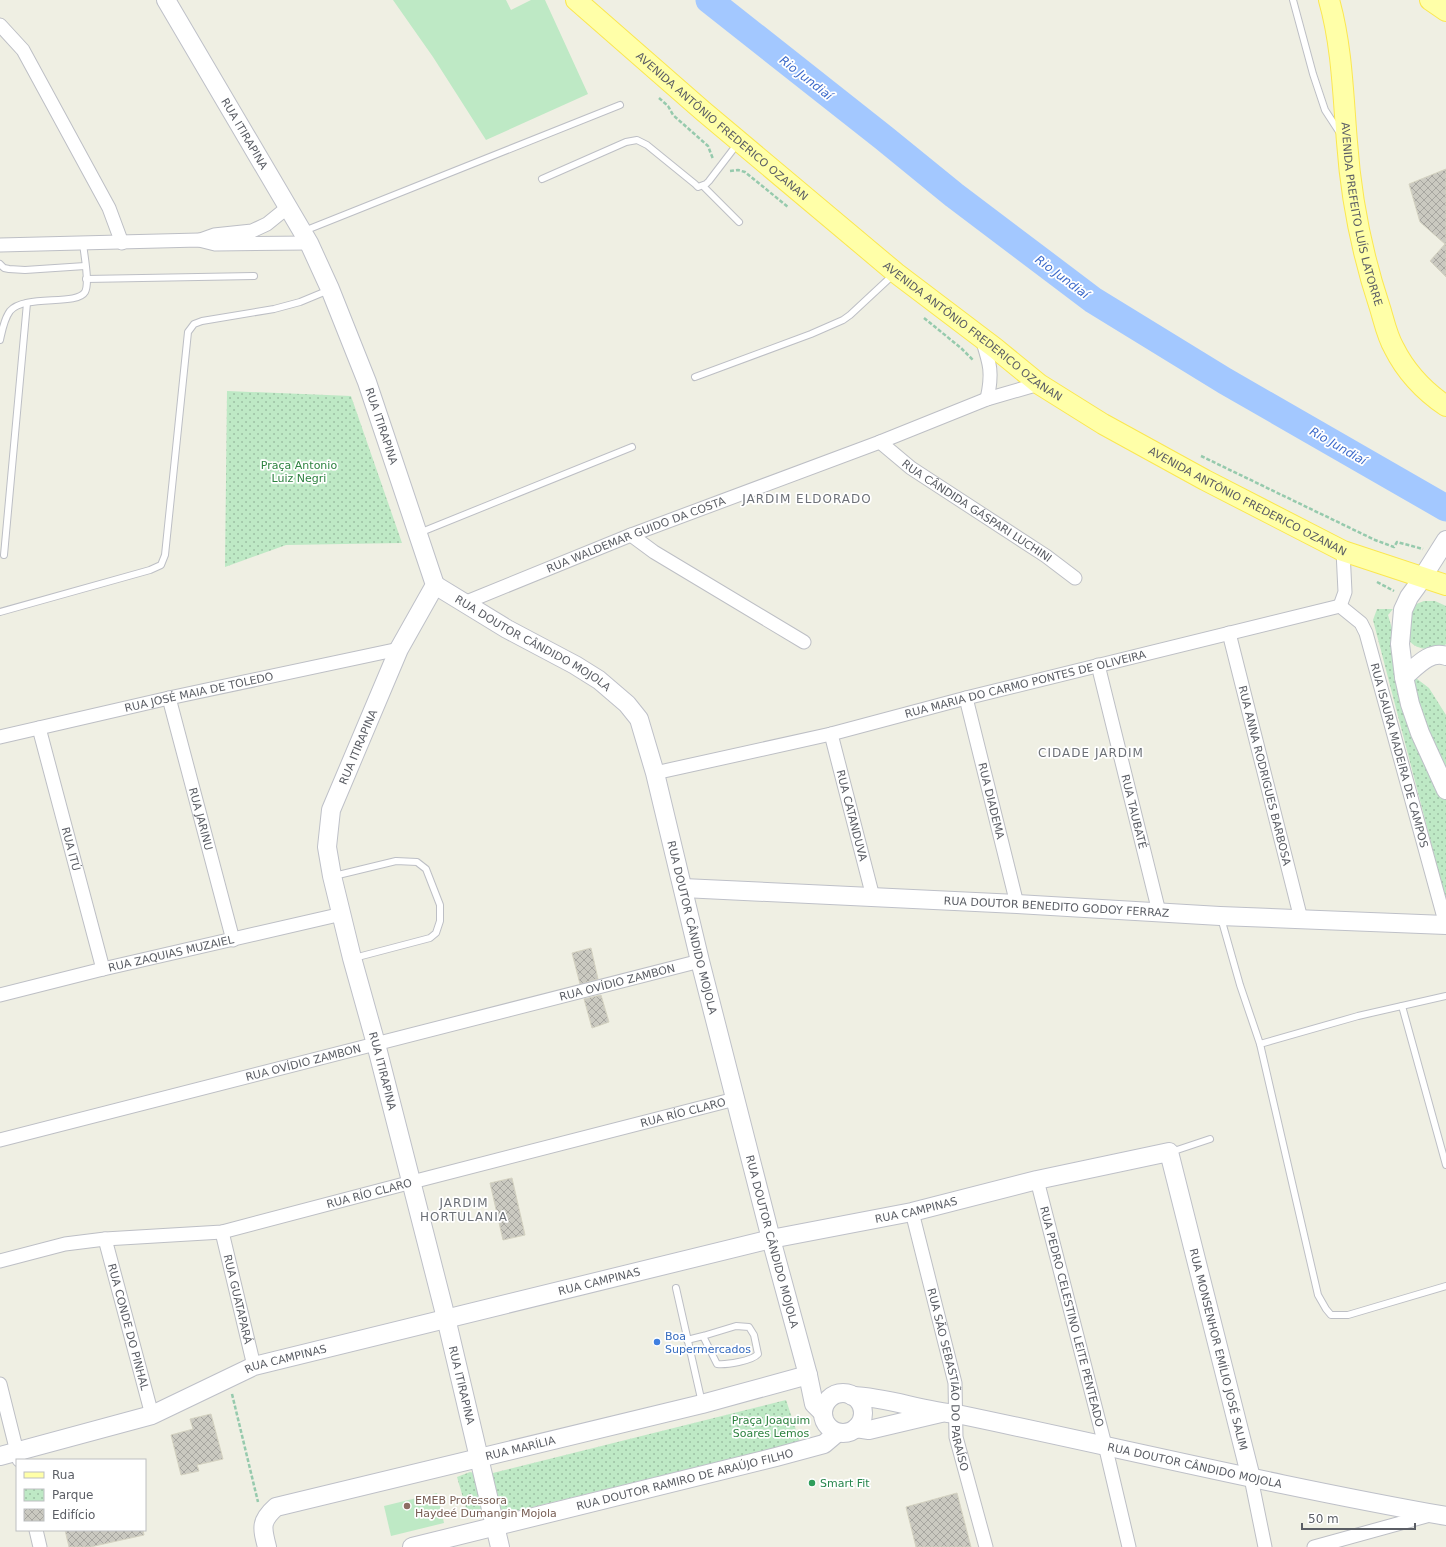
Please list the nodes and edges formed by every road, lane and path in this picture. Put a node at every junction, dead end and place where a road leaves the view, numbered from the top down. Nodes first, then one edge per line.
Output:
1 (166, 0) edge
2 (576, 0) edge
3 (1293, 0) edge
4 (1329, 0) edge
5 (1430, 0) edge
6 (1446, 11) edge
7 (0, 25) edge
8 (620, 104) dead end
9 (740, 142) junction
10 (1347, 143) junction
11 (542, 179) dead end
12 (703, 186) junction
13 (288, 207) junction
14 (739, 222) dead end
15 (305, 237) junction
16 (199, 240) junction
17 (83, 243) junction
18 (122, 243) junction
19 (0, 245) edge
20 (0, 264) edge
21 (85, 266) junction
22 (896, 273) junction
23 (254, 276) dead end
24 (86, 279) junction
25 (330, 289) junction
26 (27, 303) junction
27 (982, 338) junction
28 (0, 340) edge
29 (695, 377) dead end
30 (1039, 384) junction
31 (987, 399) junction
32 (1445, 406) edge
33 (880, 442) junction
34 (632, 447) dead end
35 (1196, 454) dead end
36 (417, 534) junction
37 (631, 535) junction
38 (1441, 548) edge
39 (1343, 551) junction
40 (4, 555) dead end
41 (1423, 577) junction
42 (1075, 578) dead end
43 (1446, 585) edge
44 (435, 586) junction
45 (464, 603) junction
46 (1340, 606) junction
47 (0, 612) edge
48 (1229, 632) junction
49 (804, 642) dead end
50 (399, 650) junction
51 (1446, 656) edge
52 (1098, 665) junction
53 (1404, 677) junction
54 (169, 698) junction
55 (966, 698) junction
56 (39, 728) junction
57 (831, 734) junction
58 (0, 737) edge
59 (656, 773) junction
60 (1446, 790) edge
61 (332, 876) junction
62 (683, 888) junction
63 (873, 897) junction
64 (1017, 904) junction
65 (1159, 912) junction
66 (342, 914) junction
67 (1220, 916) junction
68 (1301, 919) junction
69 (1441, 919) edge
70 (233, 940) junction
71 (352, 958) junction
72 (700, 961) junction
73 (104, 969) junction
74 (0, 995) edge
75 (1446, 996) edge
76 (1402, 1006) junction
77 (376, 1044) junction
78 (1260, 1044) junction
79 (735, 1099) junction
80 (1210, 1139) dead end
81 (0, 1140) edge
82 (1169, 1152) junction
83 (1446, 1165) edge
84 (1037, 1180) junction
85 (412, 1182) junction
86 (912, 1212) junction
87 (222, 1232) junction
88 (105, 1239) junction
89 (771, 1239) junction
90 (0, 1261) edge
91 (1446, 1286) edge
92 (676, 1288) dead end
93 (446, 1318) junction
94 (704, 1336) junction
95 (688, 1340) junction
96 (254, 1366) junction
97 (808, 1375) junction
98 (229, 1378) junction
99 (0, 1384) edge
100 (847, 1395) junction
101 (702, 1404) junction
102 (822, 1412) junction
103 (950, 1413) junction
104 (152, 1415) junction
105 (856, 1428) junction
106 (836, 1433) junction
107 (1106, 1445) junction
108 (0, 1456) edge
109 (18, 1456) edge
110 (479, 1458) junction
111 (1251, 1478) junction
112 (1440, 1515) edge
113 (264, 1524) junction
114 (495, 1526) junction
115 (36, 1531) edge
116 (40, 1547) edge
117 (267, 1547) edge
118 (412, 1547) edge
119 (500, 1547) edge
120 (986, 1547) edge
121 (1129, 1547) edge
122 (1265, 1547) edge
123 (1314, 1547) edge

1 - 13 street, RUA ITIRAPINA
2 - 9 main road, AVENIDA ANTÔNIO FREDERICO OZANAN
3 - 10 lane
4 - 10 main road, AVENIDA PREFEITO LUÍS LATORRE
5 - 6 main road
7 - 18 street
8 - 15 lane
9 - 12 lane
9 - 22 main road, AVENIDA ANTÔNIO FREDERICO OZANAN
10 - 32 main road, AVENIDA PREFEITO LUÍS LATORRE
11 - 12 lane
12 - 14 lane
13 - 15 street, RUA ITIRAPINA
13 - 16 street
15 - 16 street
15 - 25 street, RUA ITIRAPINA
16 - 18 street
17 - 18 street
17 - 19 street
17 - 21 lane
20 - 21 lane
21 - 24 lane
22 - 27 main road, AVENIDA ANTÔNIO FREDERICO OZANAN
22 - 29 lane
23 - 24 lane
24 - 26 lane
25 - 36 street, RUA ITIRAPINA
25 - 47 lane
26 - 28 lane
26 - 40 lane
27 - 30 main road, AVENIDA ANTÔNIO FREDERICO OZANAN
27 - 31 street
30 - 31 street, RUA WALDEMAR GUIDO DA COSTA
30 - 39 main road, AVENIDA ANTÔNIO FREDERICO OZANAN
31 - 33 street, RUA WALDEMAR GUIDO DA COSTA
33 - 37 street, RUA WALDEMAR GUIDO DA COSTA
33 - 42 street, RUA CÂNDIDA GÁSPARI LUCHINI
34 - 36 lane
35 - 38 path
36 - 44 street, RUA ITIRAPINA
37 - 45 street, RUA WALDEMAR GUIDO DA COSTA
37 - 49 street
38 - 41 street
39 - 41 main road, AVENIDA ANTÔNIO FREDERICO OZANAN
39 - 46 street
41 - 43 main road, AVENIDA ANTÔNIO FREDERICO OZANAN
41 - 53 street
44 - 45 street, RUA DOUTOR CÂNDIDO MOJOLA
44 - 50 street, RUA ITIRAPINA
45 - 59 street, RUA DOUTOR CÂNDIDO MOJOLA
46 - 48 street, RUA MARIA DO CARMO PONTES DE OLIVEIRA
46 - 69 street, RUA ISAURA MADEIRA DE CAMPOS
48 - 52 street, RUA MARIA DO CARMO PONTES DE OLIVEIRA
48 - 68 street, RUA ANNA RODRIGUES BARBOSA
50 - 54 street, RUA JOSÉ MAIA DE TOLEDO
50 - 61 street, RUA ITIRAPINA
51 - 53 street
52 - 55 street, RUA MARIA DO CARMO PONTES DE OLIVEIRA
52 - 65 street, RUA TAUBATÉ
53 - 60 street
54 - 56 street, RUA JOSÉ MAIA DE TOLEDO
54 - 70 street, RUA JARINU
55 - 57 street, RUA MARIA DO CARMO PONTES DE OLIVEIRA
55 - 64 street, RUA DIADEMA
56 - 58 street, RUA JOSÉ MAIA DE TOLEDO
56 - 73 street, RUA ITÚ
57 - 59 street, RUA MARIA DO CARMO PONTES DE OLIVEIRA
57 - 63 street, RUA CATANDUVA
59 - 62 street, RUA DOUTOR CÂNDIDO MOJOLA
61 - 66 street, RUA ITIRAPINA
61 - 71 lane
62 - 63 street, RUA DOUTOR BENEDITO GODOY FERRAZ
62 - 72 street, RUA DOUTOR CÂNDIDO MOJOLA
63 - 64 street, RUA DOUTOR BENEDITO GODOY FERRAZ
64 - 65 street, RUA DOUTOR BENEDITO GODOY FERRAZ
65 - 67 street, RUA DOUTOR BENEDITO GODOY FERRAZ
66 - 70 street, RUA ZAQUIAS MUZAIEL
66 - 71 street, RUA ITIRAPINA
67 - 68 street, RUA DOUTOR BENEDITO GODOY FERRAZ
67 - 78 lane
68 - 69 street, RUA DOUTOR BENEDITO GODOY FERRAZ
70 - 73 street, RUA ZAQUIAS MUZAIEL
71 - 77 street, RUA ITIRAPINA
72 - 77 street, RUA OVÍDIO ZAMBON
72 - 79 street, RUA DOUTOR CÂNDIDO MOJOLA
73 - 74 street, RUA ZAQUIAS MUZAIEL
75 - 76 lane
76 - 78 lane
76 - 83 lane
77 - 81 street, RUA OVÍDIO ZAMBON
77 - 85 street, RUA ITIRAPINA
78 - 91 lane
79 - 85 street, RUA RÍO CLARO
79 - 89 street, RUA DOUTOR CÂNDIDO MOJOLA
80 - 82 lane, RUA CAMPINAS
82 - 84 street, RUA CAMPINAS
82 - 111 street, RUA MONSENHOR EMÍLIO JOSÉ SALIM
84 - 86 street, RUA CAMPINAS
84 - 107 street, RUA PEDRO CELESTINO LEITE PENTEADO
85 - 87 street, RUA RÍO CLARO
85 - 93 street, RUA ITIRAPINA
86 - 89 street, RUA CAMPINAS
86 - 103 street, RUA SÃO SEBASTIÃO DO PARAÍSO
87 - 88 street, RUA RÍO CLARO
87 - 96 street, RUA GUATAPARÁ
88 - 90 street, RUA RÍO CLARO
88 - 104 street, RUA CONDE DO PINHAL
89 - 93 street, RUA CAMPINAS
89 - 97 street, RUA DOUTOR CÂNDIDO MOJOLA
92 - 95 lane
93 - 96 street, RUA CAMPINAS
93 - 110 street, RUA ITIRAPINA
94 - 94 lane
94 - 95 lane
95 - 101 lane
96 - 98 street, RUA CAMPINAS
97 - 100 street, RUA DOUTOR CÂNDIDO MOJOLA
97 - 101 street, RUA MARÍLIA
97 - 102 street, RUA DOUTOR CÂNDIDO MOJOLA
98 - 104 street, RUA CAMPINAS
98 - 113 path
99 - 109 street
100 - 102 street
100 - 103 street, RUA DOUTOR CÂNDIDO MOJOLA
100 - 105 street, RUA DOUTOR CÂNDIDO MOJOLA
101 - 110 street, RUA MARÍLIA
102 - 106 street, RUA DOUTOR CÂNDIDO MOJOLA
103 - 105 street, RUA DOUTOR CÂNDIDO MOJOLA
103 - 107 street, RUA DOUTOR CÂNDIDO MOJOLA
103 - 120 street, RUA SÃO SEBASTIÃO DO PARAÍSO
104 - 109 street, RUA CAMPINAS
105 - 106 street, RUA DOUTOR CÂNDIDO MOJOLA
106 - 114 street, RUA DOUTOR RAMIRO DE ARAÚJO FILHO
107 - 111 street, RUA DOUTOR CÂNDIDO MOJOLA
107 - 121 street, RUA PEDRO CELESTINO LEITE PENTEADO
108 - 109 street, RUA CAMPINAS
110 - 113 street, RUA MARÍLIA
110 - 114 street, RUA ITIRAPINA
111 - 112 street, RUA DOUTOR CÂNDIDO MOJOLA
111 - 122 street, RUA MONSENHOR EMÍLIO JOSÉ SALIM
112 - 123 street
113 - 117 street
114 - 118 street, RUA DOUTOR RAMIRO DE ARAÚJO FILHO
114 - 119 street, RUA ITIRAPINA
115 - 116 street

